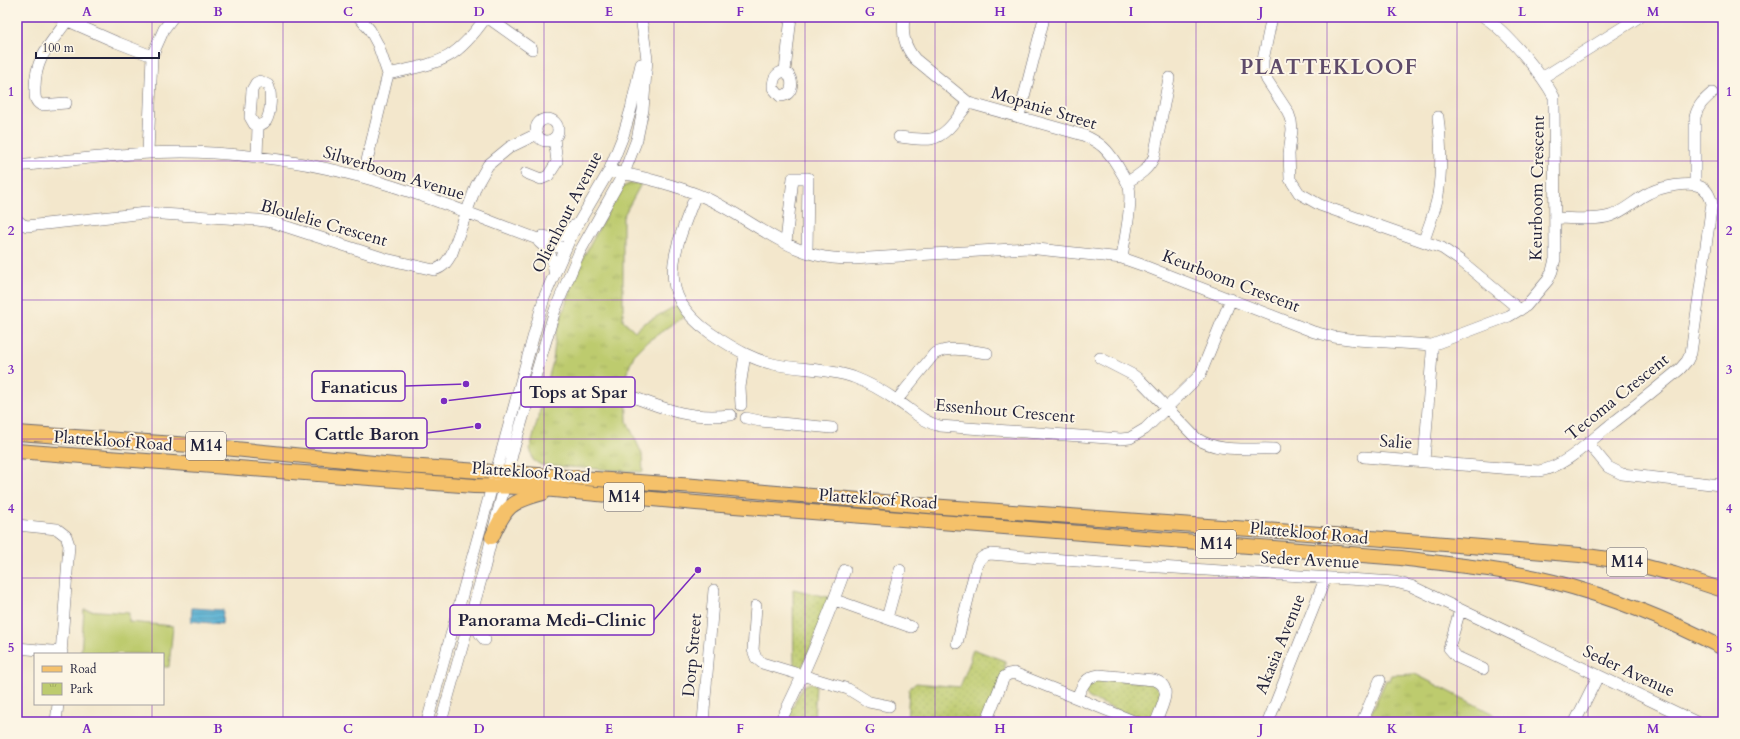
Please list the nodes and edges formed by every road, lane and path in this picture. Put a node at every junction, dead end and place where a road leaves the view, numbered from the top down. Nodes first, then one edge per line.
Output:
1 (173, 17) edge
2 (358, 17) edge
3 (486, 17) edge
4 (641, 17) edge
5 (791, 17) edge
6 (904, 17) edge
7 (1272, 17) edge
8 (1484, 17) edge
9 (1638, 17) edge
10 (63, 19) edge
11 (1043, 22) dead end
12 (644, 36) junction
13 (532, 49) dead end
14 (152, 56) junction
15 (785, 71) dead end
16 (388, 74) junction
17 (1169, 78) dead end
18 (1542, 78) junction
19 (1712, 92) dead end
20 (66, 103) dead end
21 (969, 103) junction
22 (1019, 116) junction
23 (1438, 117) dead end
24 (258, 126) dead end
25 (537, 134) junction
26 (899, 137) dead end
27 (554, 138) junction
28 (148, 152) junction
29 (257, 157) junction
30 (17, 166) edge
31 (609, 171) junction
32 (526, 173) dead end
33 (624, 174) junction
34 (363, 177) junction
35 (1127, 182) junction
36 (1695, 184) junction
37 (696, 194) junction
38 (603, 210) junction
39 (467, 212) junction
40 (584, 213) junction
41 (1555, 218) junction
42 (17, 220) edge
43 (531, 236) junction
44 (1424, 240) junction
45 (786, 242) junction
46 (565, 249) junction
47 (806, 252) junction
48 (1122, 258) junction
49 (554, 272) junction
50 (568, 278) junction
51 (1231, 299) junction
52 (1520, 310) junction
53 (1432, 345) junction
54 (987, 353) dead end
55 (745, 354) junction
56 (1100, 358) dead end
57 (633, 397) dead end
58 (897, 400) junction
59 (741, 405) junction
60 (1167, 408) junction
61 (731, 415) junction
62 (746, 418) junction
63 (832, 428) dead end
64 (17, 433) edge
65 (1588, 443) junction
66 (1274, 449) dead end
67 (17, 451) edge
68 (1364, 457) dead end
69 (1424, 461) junction
70 (500, 479) junction
71 (1720, 485) dead end
72 (553, 490) junction
73 (17, 525) edge
74 (492, 537) junction
75 (484, 569) junction
76 (845, 570) dead end
77 (900, 570) dead end
78 (1325, 579) junction
79 (714, 590) dead end
80 (1723, 590) edge
81 (835, 600) junction
82 (756, 606) dead end
83 (1460, 610) junction
84 (887, 618) junction
85 (911, 627) dead end
86 (485, 640) dead end
87 (957, 643) dead end
88 (17, 648) edge
89 (1723, 648) edge
90 (62, 653) edge
91 (1484, 669) dead end
92 (803, 676) junction
93 (1598, 676) junction
94 (1380, 680) dead end
95 (1077, 698) junction
96 (58, 705) edge
97 (889, 706) dead end
98 (1270, 721) edge
99 (56, 722) edge
100 (427, 722) edge
101 (441, 722) edge
102 (703, 722) edge
103 (780, 722) edge
104 (986, 722) edge
105 (1136, 722) edge
106 (1156, 722) edge
107 (1362, 722) edge
108 (1575, 722) edge
109 (1696, 722) edge

1 - 14 street
2 - 16 street
3 - 13 street
3 - 16 street
4 - 12 street, Olienhout Avenue
5 - 15 street
6 - 21 street, Mopanie Street
7 - 44 street
8 - 18 street, Keurboom Crescent
9 - 18 street
10 - 14 street
10 - 20 street
11 - 22 street
12 - 31 street, Olienhout Avenue
12 - 33 street, Olienhout Avenue
14 - 28 street
16 - 34 street
17 - 35 street
18 - 41 street, Keurboom Crescent
19 - 36 street
21 - 22 street, Mopanie Street
21 - 26 street
22 - 35 street, Mopanie Street
23 - 44 street
24 - 29 street
25 - 27 street
25 - 27 street
25 - 39 street, Bloulelie Crescent
27 - 32 street
28 - 29 street, Silwerboom Avenue
28 - 30 street, Silwerboom Avenue
29 - 34 street, Silwerboom Avenue
31 - 33 street, Keurboom Crescent
31 - 40 street, Olienhout Avenue
33 - 37 street, Keurboom Crescent
33 - 38 street, Olienhout Avenue
34 - 39 street, Silwerboom Avenue
35 - 48 street, Mopanie Street
36 - 41 street
36 - 65 street, Tecoma Crescent
37 - 45 street, Keurboom Crescent
37 - 55 street, Essenhout Crescent
38 - 46 street
38 - 50 street, Olienhout Avenue
39 - 42 street, Bloulelie Crescent
39 - 43 street, Silwerboom Avenue
40 - 43 street
40 - 46 street, Olienhout Avenue
41 - 52 street, Keurboom Crescent
43 - 46 street, Silwerboom Avenue
43 - 49 street
44 - 52 street
45 - 47 street, Keurboom Crescent
45 - 47 street
46 - 49 street, Olienhout Avenue
46 - 50 street
47 - 48 street, Keurboom Crescent
48 - 51 street, Keurboom Crescent
49 - 70 street, Olienhout Avenue
50 - 70 street, Olienhout Avenue
51 - 53 street, Keurboom Crescent
51 - 60 street, Essenhout Crescent
52 - 53 street, Keurboom Crescent
53 - 69 street
54 - 58 street
55 - 58 street, Essenhout Crescent
55 - 59 street
56 - 60 street
57 - 61 street
58 - 60 street, Essenhout Crescent
59 - 61 street
59 - 62 street
60 - 66 street
61 - 62 street
62 - 63 street
64 - 70 main road, Plattekloof Road / M14
65 - 69 street, Tecoma Crescent
65 - 71 street
67 - 70 main road, Plattekloof Road / M14
68 - 69 street, Salie
70 - 72 main road, Plattekloof Road / M14
70 - 74 street
70 - 80 main road, Plattekloof Road / M14
70 - 100 street
72 - 74 main road
72 - 89 main road, Plattekloof Road / M14
73 - 90 street
74 - 75 street
75 - 86 street
75 - 101 street
76 - 81 street
77 - 84 street
78 - 83 street, Seder Avenue
78 - 87 street, Seder Avenue
78 - 98 street, Akasia Avenue
79 - 102 street, Dorp Street
81 - 84 street
81 - 92 street
82 - 92 street
83 - 91 street
83 - 93 street, Seder Avenue
84 - 85 street
88 - 90 street
92 - 97 street
92 - 103 street
93 - 108 street
93 - 109 street, Seder Avenue
94 - 107 street
95 - 104 street
95 - 105 street
95 - 106 street
96 - 99 street

